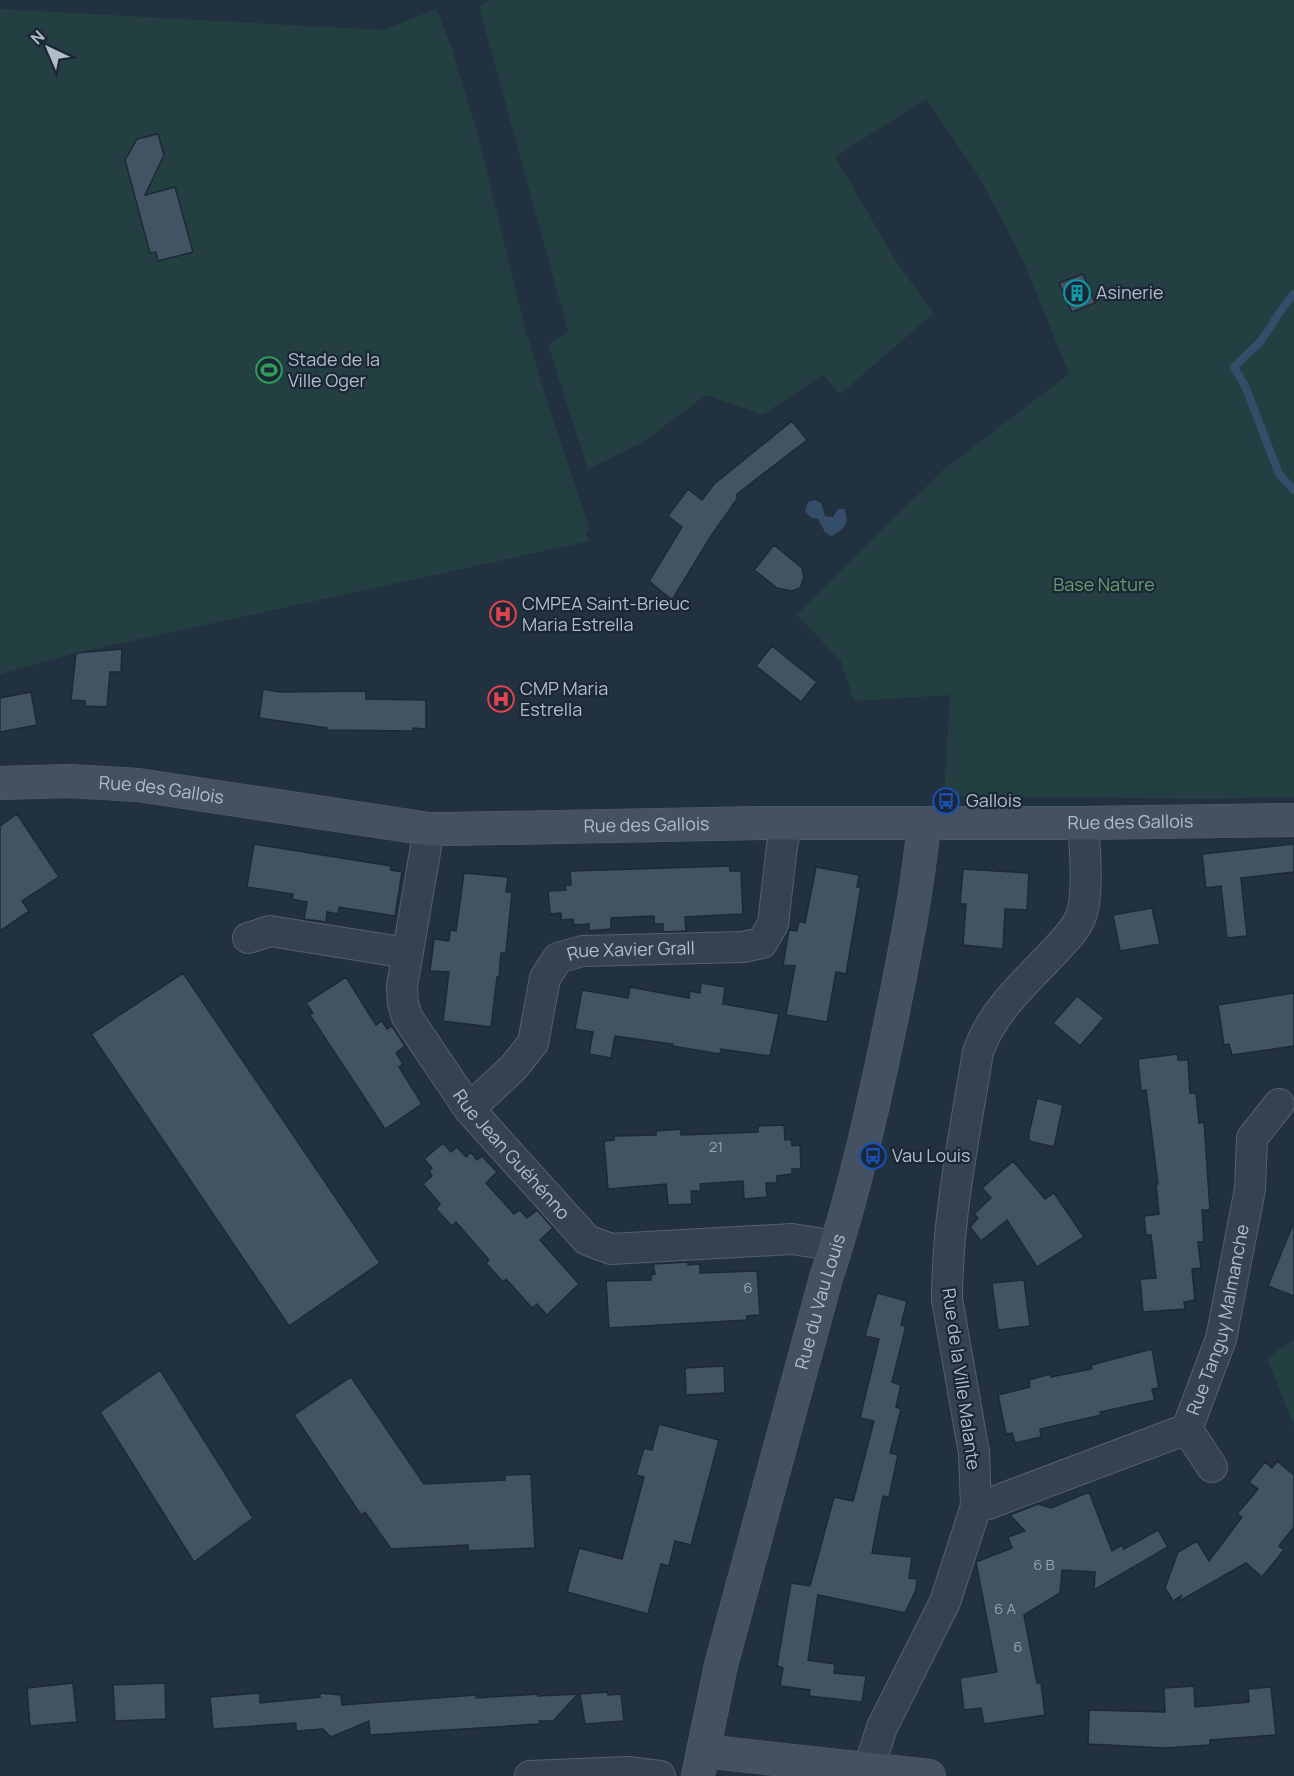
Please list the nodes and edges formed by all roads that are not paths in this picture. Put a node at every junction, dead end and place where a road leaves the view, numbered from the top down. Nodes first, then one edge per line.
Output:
1 (0, 783) edge
2 (1294, 820) edge
3 (787, 823) junction
4 (924, 823) junction
5 (1083, 823) junction
6 (429, 829) junction
7 (248, 938) dead end
8 (407, 953) junction
9 (1279, 1104) dead end
10 (469, 1109) junction
11 (837, 1246) junction
12 (1187, 1429) junction
13 (1212, 1467) dead end
14 (976, 1506) junction
15 (700, 1764) edge
16 (868, 1771) junction
17 (530, 1776) edge
18 (660, 1776) edge
19 (929, 1776) edge

1 - 6 main road, Rue des Gallois
2 - 5 main road, Rue des Gallois
3 - 4 main road, Rue des Gallois
3 - 6 main road, Rue des Gallois
3 - 10 street, Rue Xavier Grall
4 - 5 main road, Rue des Gallois
4 - 11 main road, Rue du Vau Louis
5 - 14 street, Rue de la Ville Malante
6 - 8 street, Rue Jean Guéhénno
7 - 8 street
8 - 10 street, Rue Jean Guéhénno
9 - 12 street, Rue Tanguy Malmanche
10 - 11 street, Rue Jean Guéhénno
11 - 15 main road, Rue du Vau Louis
12 - 13 street
12 - 14 street, Rue Tanguy Malmanche
14 - 16 street, Rue de la Ville Malante
15 - 16 main road
16 - 19 main road
17 - 18 street

